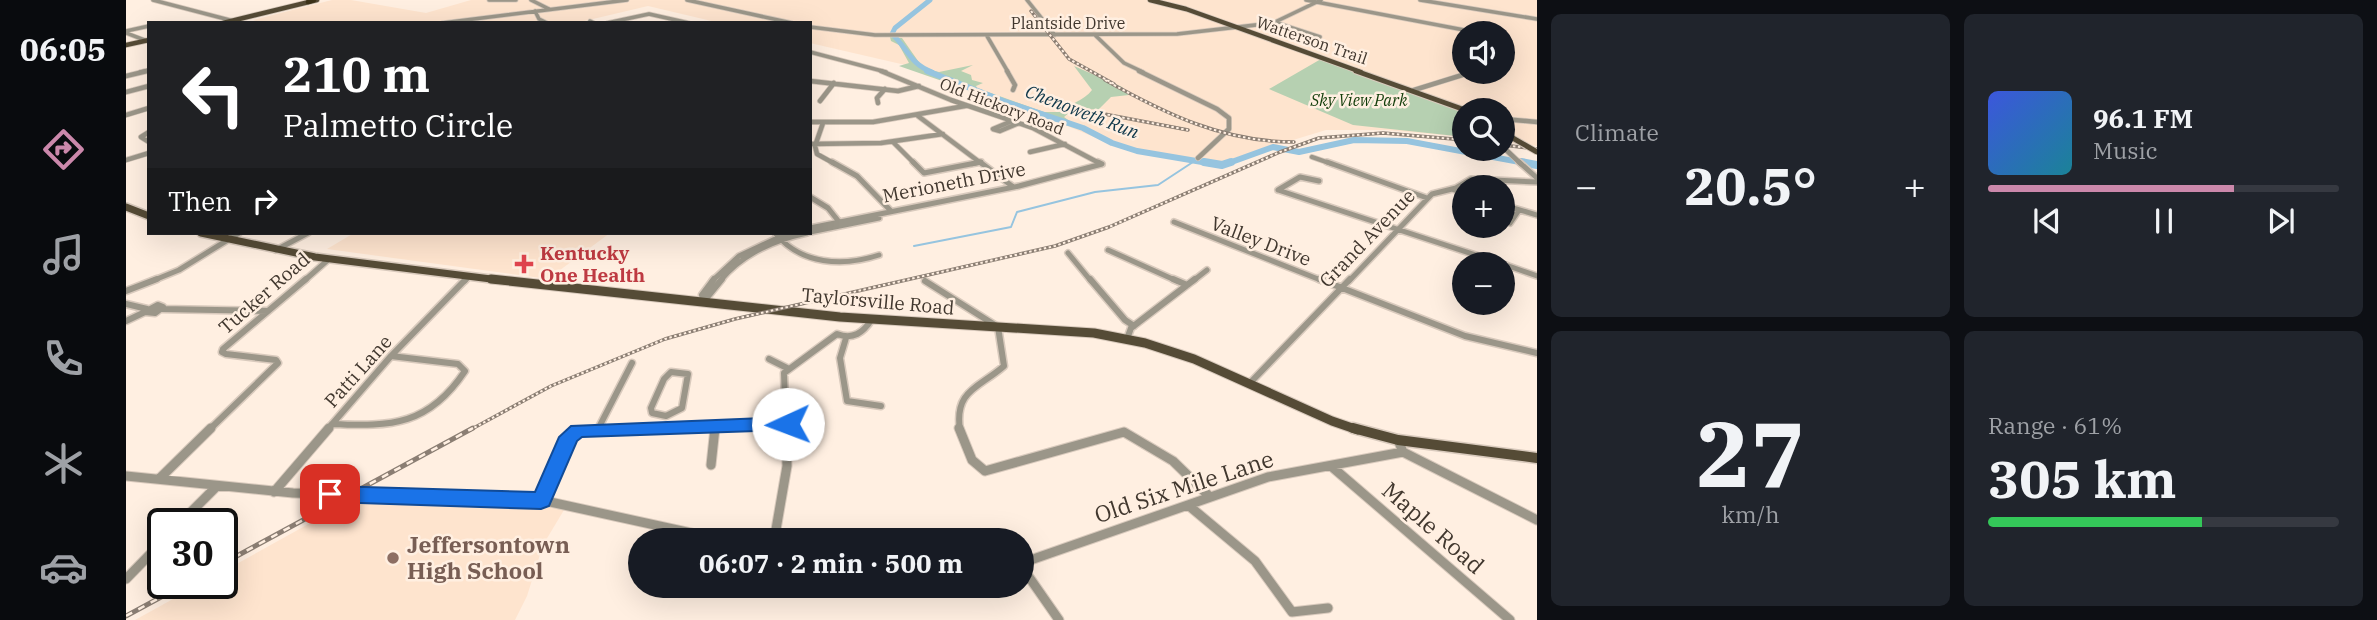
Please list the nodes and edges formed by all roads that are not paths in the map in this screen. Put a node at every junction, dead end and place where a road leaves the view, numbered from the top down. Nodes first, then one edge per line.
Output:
1 (153, 0) edge
2 (170, 0) edge
3 (315, 0) edge
4 (326, 0) edge
5 (489, 0) edge
6 (516, 0) edge
7 (531, 0) edge
8 (627, 0) edge
9 (687, 0) edge
10 (1027, 0) edge
11 (1150, 0) edge
12 (1306, 0) edge
13 (1420, 0) edge
14 (1319, 1) edge
15 (161, 2) junction
16 (308, 2) joint
17 (1444, 2) edge
18 (549, 9) junction
19 (536, 11) junction
20 (493, 16) junction
21 (675, 19) junction
22 (1537, 19) edge
23 (237, 21) edge
24 (458, 21) edge
25 (495, 21) edge
26 (543, 21) edge
27 (616, 21) edge
28 (670, 21) edge
29 (682, 21) edge
30 (783, 21) edge
31 (1275, 22) junction
32 (147, 27) edge
33 (812, 27) edge
34 (1452, 27) edge
35 (1236, 28) junction
36 (126, 32) edge
37 (1055, 35) junction
38 (1095, 35) junction
39 (987, 36) junction
40 (1320, 37) dead end
41 (147, 41) edge
42 (147, 41) edge
43 (126, 47) edge
44 (812, 53) edge
45 (147, 71) edge
46 (126, 76) edge
47 (1452, 78) edge
48 (812, 81) edge
49 (834, 83) junction
50 (919, 86) junction
51 (147, 87) edge
52 (885, 89) junction
53 (1013, 90) dead end
54 (1414, 90) junction
55 (126, 92) edge
56 (820, 101) dead end
57 (878, 103) dead end
58 (967, 105) junction
59 (1452, 105) edge
60 (147, 109) edge
61 (126, 115) edge
62 (918, 116) junction
63 (1515, 120) edge
64 (1013, 121) junction
65 (812, 122) edge
66 (1537, 122) edge
67 (823, 123) junction
68 (1019, 123) junction
69 (943, 134) junction
70 (1515, 139) edge
71 (893, 142) junction
72 (813, 144) edge
73 (1065, 144) junction
74 (1030, 152) dead end
75 (1537, 152) edge
76 (147, 154) edge
77 (1312, 157) dead end
78 (1198, 158) dead end
79 (1515, 159) edge
80 (126, 160) edge
81 (981, 162) junction
82 (1102, 164) joint
83 (1515, 180) edge
84 (1537, 180) edge
85 (1319, 181) dead end
86 (1013, 187) junction
87 (1452, 190) edge
88 (812, 198) edge
89 (1427, 198) junction
90 (126, 208) edge
91 (1515, 209) edge
92 (1519, 210) junction
93 (893, 212) junction
94 (147, 215) edge
95 (1537, 215) edge
96 (1515, 216) edge
97 (1174, 222) dead end
98 (840, 223) junction
99 (812, 230) edge
100 (1397, 230) junction
101 (209, 235) edge
102 (236, 235) edge
103 (304, 235) edge
104 (777, 236) edge
105 (228, 240) junction
106 (276, 250) junction
107 (1108, 250) dead end
108 (1466, 252) edge
109 (1068, 253) dead end
110 (879, 256) dead end
111 (329, 259) junction
112 (1515, 268) edge
113 (1207, 270) dead end
114 (469, 276) junction
115 (1537, 276) edge
116 (925, 281) dead end
117 (1187, 285) junction
118 (1340, 288) junction
119 (126, 291) edge
120 (704, 301) junction
121 (126, 304) edge
122 (146, 311) junction
123 (268, 311) junction
124 (872, 319) junction
125 (126, 321) edge
126 (1135, 326) junction
127 (998, 327) junction
128 (846, 338) junction
129 (1126, 339) junction
130 (1537, 353) edge
131 (391, 356) junction
132 (769, 359) dead end
133 (632, 363) dead end
134 (789, 369) junction
135 (1251, 383) junction
136 (881, 406) dead end
137 (666, 416) junction
138 (332, 424) junction
139 (788, 424) junction
140 (715, 425) junction
141 (664, 427) junction
142 (595, 429) junction
143 (1398, 440) junction
144 (1403, 452) junction
145 (1537, 458) edge
146 (711, 465) dead end
147 (1331, 466) junction
148 (126, 476) edge
149 (159, 480) junction
150 (217, 486) junction
151 (274, 492) junction
152 (1210, 497) junction
153 (541, 500) junction
154 (1188, 505) junction
155 (195, 508) edge
156 (1537, 520) edge
157 (669, 528) edge
158 (776, 528) edge
159 (147, 557) edge
160 (1034, 561) edge
161 (126, 579) edge
162 (1034, 583) edge
163 (1328, 608) dead end
164 (1059, 620) edge
165 (1510, 620) edge

1 - 15 street
2 - 15 street
3 - 16 highway
4 - 23 main road
5 - 6 street
7 - 18 street
8 - 18 street
9 - 30 street
10 - 37 street
11 - 35 main road, Watterson Trail
12 - 14 street
13 - 17 street
14 - 31 street, Plantside Drive
14 - 34 street
15 - 23 street
16 - 23 main road
17 - 22 street
18 - 19 street
19 - 20 street
19 - 26 street
20 - 24 street
20 - 25 street
21 - 27 street
21 - 28 street
21 - 29 street
31 - 35 street, Plantside Drive
31 - 40 street
32 - 36 street
33 - 39 street, Plantside Drive
35 - 38 street, Plantside Drive
35 - 54 main road, Watterson Trail
36 - 41 street
37 - 38 street, Plantside Drive
37 - 39 street, Plantside Drive
38 - 78 street
39 - 53 street
42 - 43 main road
44 - 50 street, Old Hickory Road
45 - 46 street
47 - 54 street
48 - 49 street
49 - 52 street
49 - 56 street
50 - 52 street
50 - 58 street, Old Hickory Road
51 - 55 street
52 - 57 street
54 - 59 main road, Watterson Trail
58 - 62 street
58 - 64 street, Old Hickory Road
60 - 61 street
62 - 67 street
62 - 69 street
63 - 66 street
64 - 68 street, Old Hickory Road
64 - 68 street
65 - 67 street
67 - 72 street
68 - 73 street, Old Hickory Road
69 - 71 street
69 - 81 street
70 - 75 main road, bridge
71 - 72 street
71 - 81 street
72 - 93 street
73 - 74 street
73 - 82 street, Old Hickory Road
76 - 80 street
77 - 89 street
79 - 84 street
81 - 86 street
82 - 86 street, Merioneth Drive
83 - 84 street, Grand Avenue
85 - 100 street
86 - 93 street, Merioneth Drive
87 - 89 street, Grand Avenue
88 - 98 street
89 - 100 street, Grand Avenue
90 - 94 main road
91 - 92 street
92 - 95 street
92 - 96 street
93 - 98 street, Merioneth Drive
97 - 118 street, Valley Drive
98 - 99 street, Merioneth Drive
100 - 108 street
100 - 118 street, Grand Avenue
101 - 105 main road, Taylorsville Road
102 - 105 street
103 - 106 street
104 - 110 street
104 - 120 street
105 - 106 main road, Taylorsville Road
105 - 119 street
106 - 111 main road, Taylorsville Road
107 - 117 street
109 - 126 street
111 - 114 main road, Taylorsville Road
111 - 123 street, Tucker Road
112 - 115 street
113 - 117 street
114 - 120 main road, Taylorsville Road
114 - 131 street, Patti Lane
116 - 127 street
117 - 126 street
118 - 130 street, Valley Drive
118 - 135 street, Grand Avenue
120 - 124 main road, Taylorsville Road
121 - 122 street
122 - 123 street
122 - 125 street
123 - 149 street, Tucker Road
124 - 127 main road, Taylorsville Road
124 - 128 street
126 - 129 street
127 - 129 main road, Taylorsville Road
127 - 152 street
128 - 134 street
128 - 136 street
129 - 135 main road, Taylorsville Road
131 - 138 street, Patti Lane
131 - 138 street
132 - 134 street
133 - 142 street
134 - 139 street
135 - 143 main road, Taylorsville Road
137 - 137 street
137 - 141 street
138 - 151 street, Patti Lane
139 - 140 street
139 - 158 street
140 - 141 street
140 - 146 street
141 - 142 street
142 - 153 street
143 - 144 street
143 - 145 main road, Taylorsville Road
144 - 147 street, Old Six Mile Lane
144 - 156 street
147 - 152 street, Old Six Mile Lane
147 - 165 street, Maple Road
148 - 149 street
149 - 150 street
150 - 151 street
150 - 155 street
151 - 153 street
152 - 154 street, Old Six Mile Lane
153 - 157 street
154 - 160 street, Old Six Mile Lane
154 - 163 street
159 - 161 street
162 - 164 street

